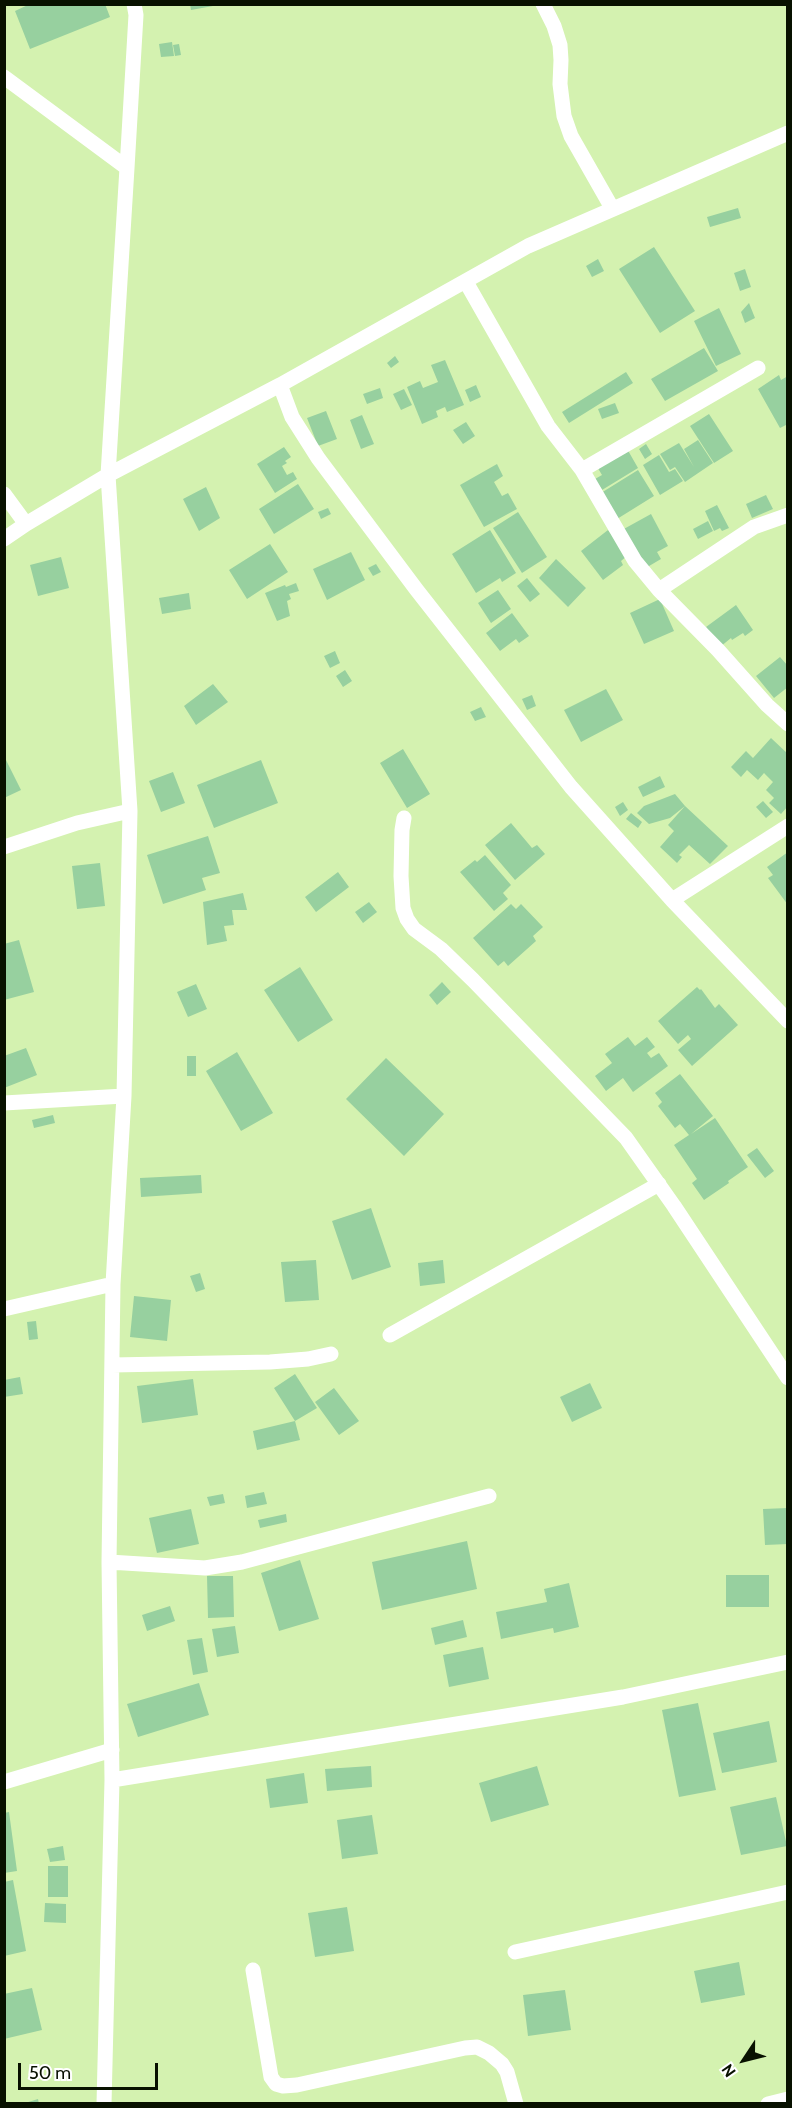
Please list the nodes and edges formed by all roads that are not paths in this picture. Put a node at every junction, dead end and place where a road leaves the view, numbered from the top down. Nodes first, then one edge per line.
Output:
1 (134, 4) edge
2 (543, 4) edge
3 (4, 77) edge
4 (788, 133) edge
5 (127, 168) junction
6 (612, 208) junction
7 (466, 282) junction
8 (758, 368) dead end
9 (280, 386) junction
10 (582, 470) junction
11 (108, 475) junction
12 (4, 494) edge
13 (788, 514) edge
14 (26, 524) junction
15 (4, 539) edge
16 (658, 590) junction
17 (788, 724) edge
18 (130, 811) junction
19 (404, 818) dead end
20 (788, 826) edge
21 (4, 846) edge
22 (672, 900) junction
23 (788, 1021) edge
24 (124, 1096) junction
25 (4, 1102) edge
26 (659, 1184) junction
27 (113, 1284) junction
28 (4, 1309) edge
29 (390, 1335) dead end
30 (331, 1354) dead end
31 (112, 1365) junction
32 (788, 1378) edge
33 (489, 1496) dead end
34 (109, 1562) junction
35 (788, 1662) edge
36 (112, 1750) junction
37 (112, 1780) junction
38 (4, 1782) edge
39 (788, 1892) edge
40 (515, 1952) dead end
41 (253, 1970) dead end
42 (788, 2099) edge
43 (104, 2103) edge
44 (516, 2103) edge
45 (768, 2103) edge

1 - 5 street
2 - 6 street
3 - 5 street
4 - 6 street
5 - 11 street
6 - 7 street
7 - 9 street
7 - 10 street
8 - 10 street
9 - 11 street
9 - 22 street
10 - 16 street
11 - 14 street
11 - 18 street
12 - 14 street
13 - 16 street
14 - 15 street
16 - 17 street
18 - 21 street
18 - 24 street
19 - 26 street
20 - 22 street
22 - 23 street
24 - 25 street
24 - 27 street
26 - 29 street
26 - 32 street
27 - 28 street
27 - 31 street
30 - 31 street
31 - 34 street
33 - 34 street
34 - 36 street
35 - 37 street
36 - 37 street
36 - 38 street
37 - 43 street
39 - 40 street
41 - 44 street
42 - 45 street

